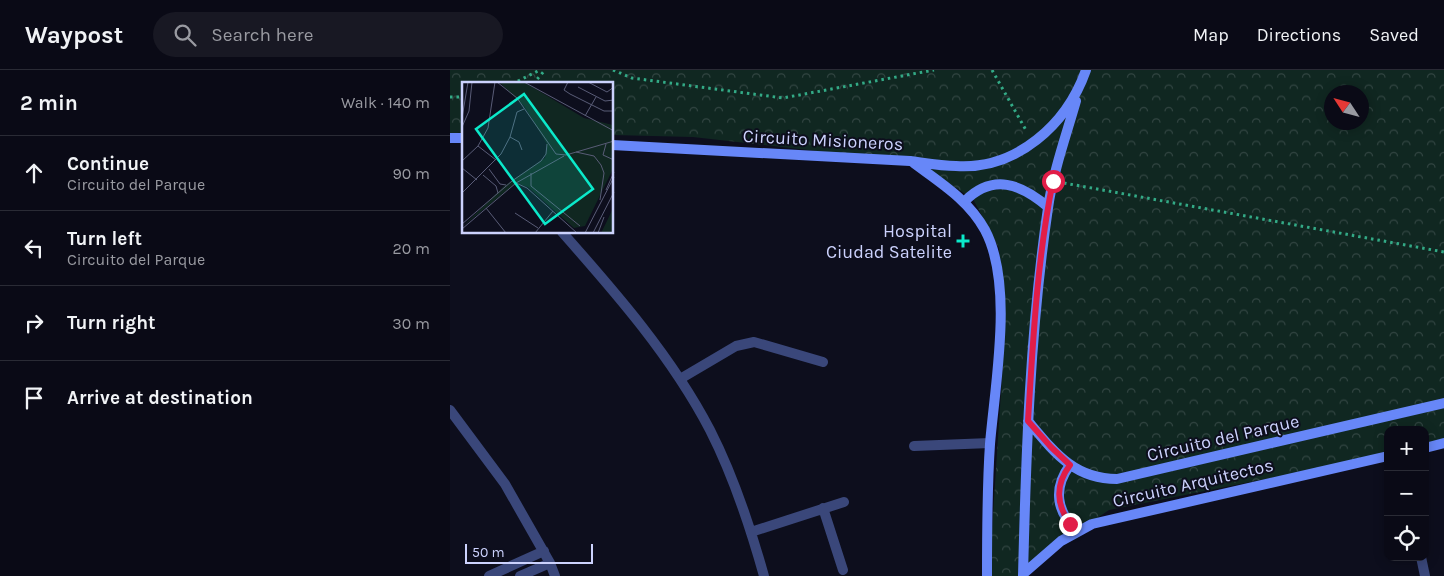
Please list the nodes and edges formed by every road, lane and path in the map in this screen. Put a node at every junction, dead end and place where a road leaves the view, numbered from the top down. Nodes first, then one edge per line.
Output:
1 (540, 70) edge
2 (545, 70) edge
3 (613, 70) edge
4 (934, 70) edge
5 (992, 70) edge
6 (1086, 70) edge
7 (516, 82) edge
8 (535, 82) edge
9 (1080, 86) junction
10 (1032, 143) junction
11 (614, 145) edge
12 (910, 161) junction
13 (1053, 181) junction
14 (965, 201) junction
15 (1048, 207) junction
16 (564, 234) edge
17 (1444, 252) edge
18 (823, 362) dead end
19 (680, 379) junction
20 (1444, 403) edge
21 (450, 410) edge
22 (1028, 421) junction
23 (990, 444) junction
24 (1444, 444) edge
25 (914, 446) dead end
26 (1429, 447) edge
27 (1384, 457) edge
28 (1070, 465) junction
29 (844, 502) dead end
30 (823, 508) junction
31 (1077, 530) junction
32 (751, 532) junction
33 (544, 551) junction
34 (1422, 561) edge
35 (550, 563) junction
36 (843, 570) dead end
37 (1023, 575) edge
38 (489, 576) edge
39 (520, 576) edge
40 (555, 576) edge
41 (764, 576) edge
42 (987, 576) edge
43 (1425, 576) edge

1 - 7 path
2 - 8 path
3 - 4 path
5 - 10 path
6 - 9 street
9 - 10 street
9 - 13 street
10 - 12 street
11 - 12 street, Circuito Misioneros
12 - 14 street, Circuito Misioneros
13 - 15 street
13 - 17 path
14 - 15 street
14 - 23 street, Circuito Misioneros
15 - 22 street
16 - 19 street
18 - 19 street
19 - 32 street
20 - 28 street, Circuito del Parque
21 - 33 street
22 - 28 street, Circuito del Parque
22 - 37 street
23 - 25 street
23 - 42 street, Circuito Misioneros
24 - 26 street
27 - 31 street, Circuito Arquitectos
28 - 31 street
29 - 30 street
30 - 32 street
30 - 36 street
31 - 37 street, Circuito Arquitectos
32 - 41 street
33 - 35 street
33 - 38 street
34 - 43 street
35 - 39 street
35 - 40 street

